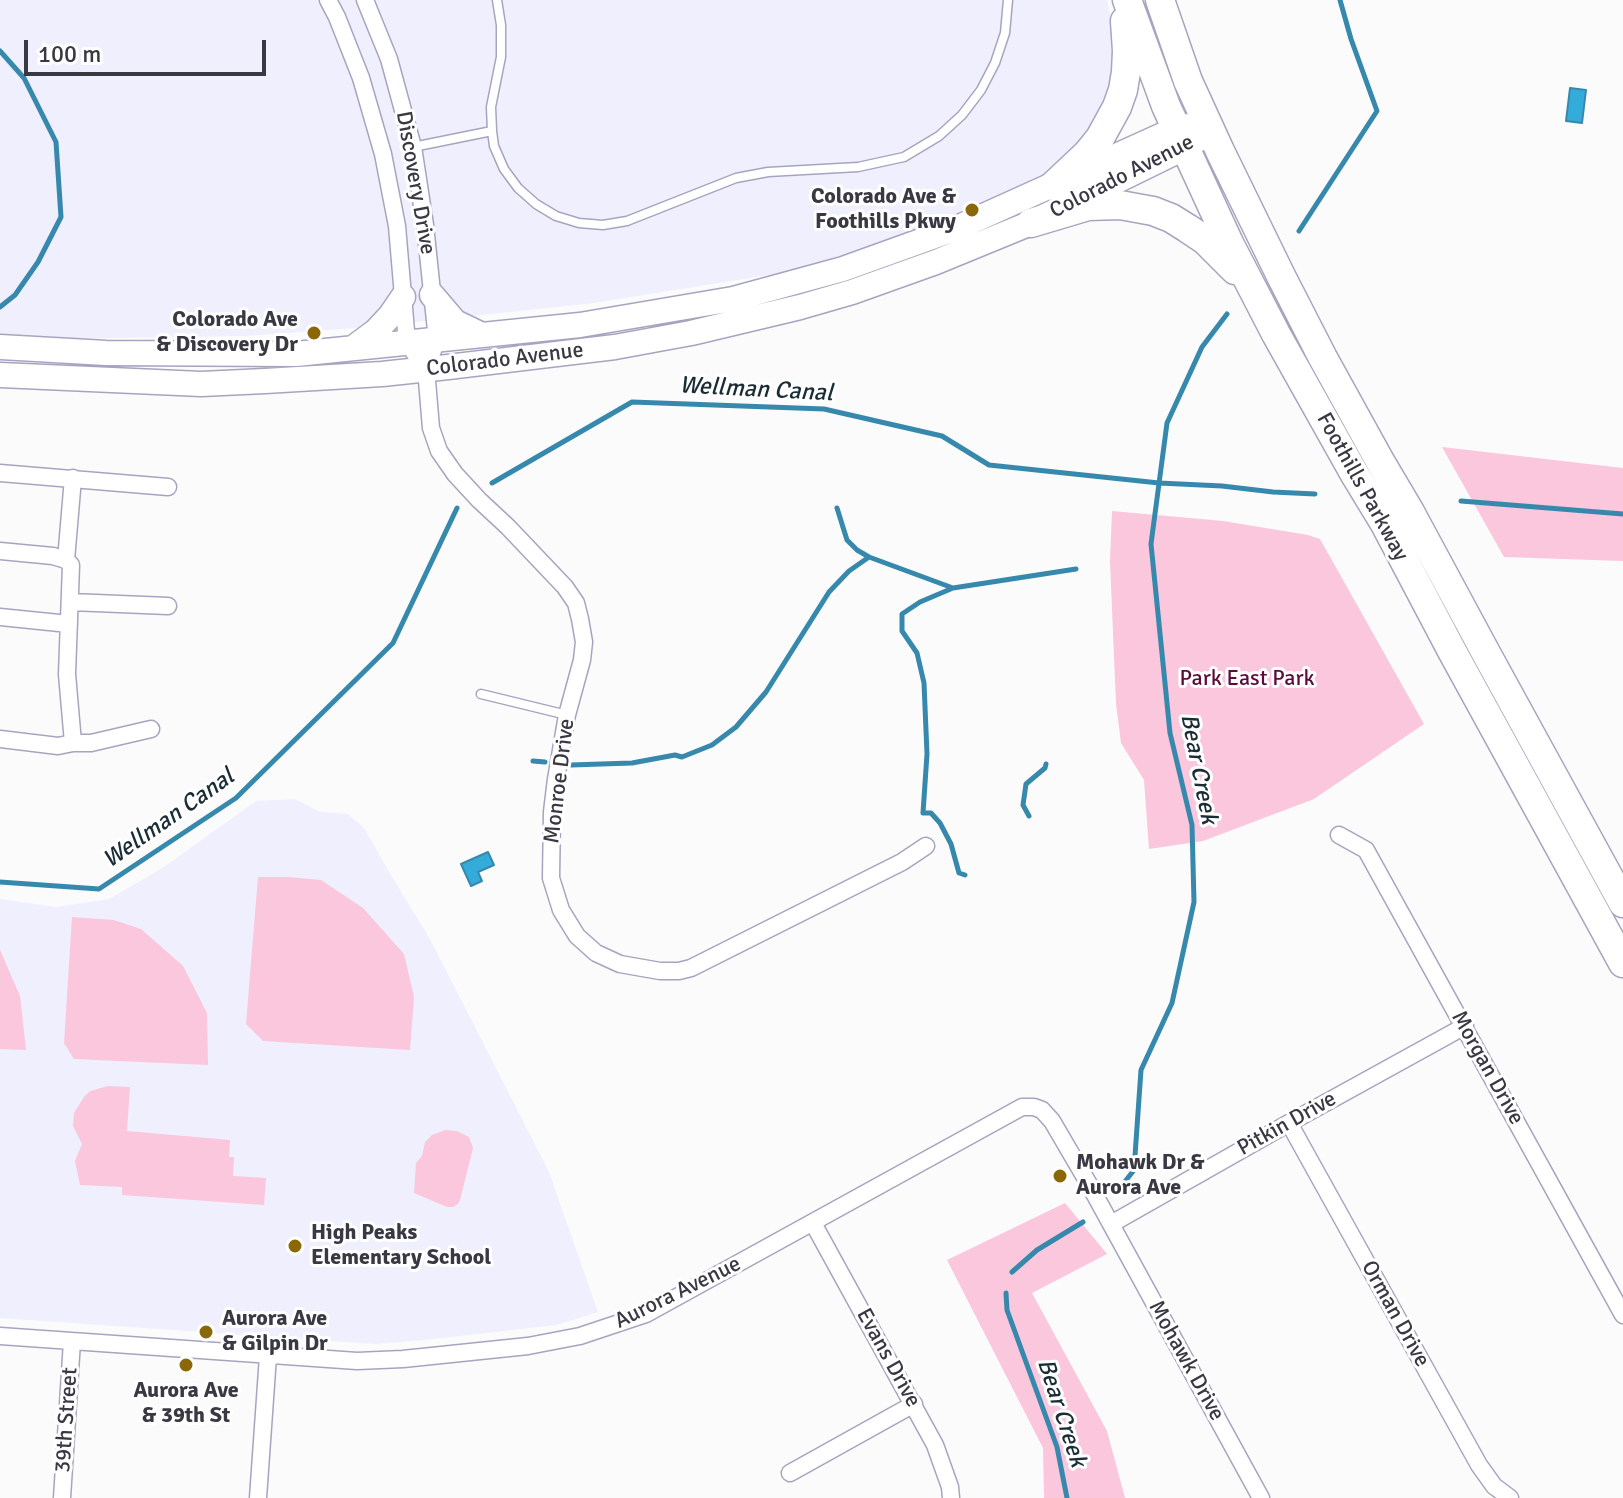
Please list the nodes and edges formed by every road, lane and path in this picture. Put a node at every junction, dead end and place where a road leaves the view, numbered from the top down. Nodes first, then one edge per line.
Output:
1 (328, 0) edge
2 (365, 0) edge
3 (497, 0) edge
4 (1008, 0) edge
5 (1124, 0) edge
6 (1160, 0) edge
7 (1209, 127) junction
8 (492, 131) junction
9 (1180, 138) junction
10 (413, 147) junction
11 (1053, 186) junction
12 (1031, 223) junction
13 (432, 295) junction
14 (403, 297) junction
15 (1276, 334) junction
16 (482, 335) junction
17 (437, 340) junction
18 (407, 343) junction
19 (0, 347) edge
20 (353, 348) junction
21 (426, 369) junction
22 (0, 375) edge
23 (0, 473) edge
24 (73, 478) junction
25 (168, 487) dead end
26 (0, 551) edge
27 (66, 560) junction
28 (71, 602) junction
29 (168, 606) dead end
30 (0, 617) edge
31 (69, 624) junction
32 (481, 694) dead end
33 (567, 715) junction
34 (151, 729) dead end
35 (0, 739) edge
36 (73, 743) junction
37 (1339, 835) dead end
38 (926, 846) dead end
39 (1623, 903) edge
40 (1623, 963) edge
41 (1465, 1026) junction
42 (1289, 1123) junction
43 (813, 1223) junction
44 (1111, 1224) junction
45 (1623, 1315) edge
46 (0, 1336) edge
47 (72, 1341) junction
48 (268, 1356) junction
49 (914, 1404) junction
50 (790, 1473) dead end
51 (62, 1498) edge
52 (258, 1498) edge
53 (951, 1498) edge
54 (1261, 1498) edge
55 (1510, 1498) edge

1 - 14 street, Discovery Drive
2 - 10 street, Discovery Drive
3 - 8 lane
4 - 8 lane
5 - 9 highway, Foothills Parkway
5 - 11 highway
6 - 7 highway, Foothills Parkway
7 - 9 main road, Colorado Avenue
7 - 39 highway, Foothills Parkway
8 - 10 lane
9 - 11 main road, Colorado Avenue
9 - 12 main road, Colorado Avenue
9 - 15 highway, Foothills Parkway
10 - 13 street, Discovery Drive
11 - 16 main road, Colorado Avenue
12 - 15 highway
12 - 21 main road, Colorado Avenue
13 - 16 main road
13 - 17 street, Discovery Drive
14 - 18 street, Discovery Drive
14 - 20 main road
15 - 40 highway, Foothills Parkway
16 - 17 main road, Colorado Avenue
17 - 18 main road, Colorado Avenue
17 - 21 street, Discovery Drive
18 - 20 main road, Colorado Avenue
18 - 21 street
19 - 20 main road, Colorado Avenue
21 - 22 main road, Colorado Avenue
21 - 33 street, Monroe Drive
23 - 24 street
24 - 25 street
24 - 27 street
26 - 27 street
27 - 28 street
28 - 29 street
28 - 31 street
30 - 31 street
31 - 36 street
32 - 33 lane
33 - 38 street, Monroe Drive
34 - 36 street
35 - 36 street
37 - 41 street, Morgan Drive
41 - 42 street, Pitkin Drive
41 - 45 street, Morgan Drive
42 - 44 street, Pitkin Drive
42 - 55 street, Orman Drive
43 - 44 street, Aurora Avenue
43 - 48 street, Aurora Avenue
43 - 49 street, Evans Drive
44 - 54 street, Mohawk Drive
46 - 47 street, Aurora Avenue
47 - 48 street, Aurora Avenue
47 - 51 street, 39th Street
48 - 52 street
49 - 50 street
49 - 53 street, Evans Drive

